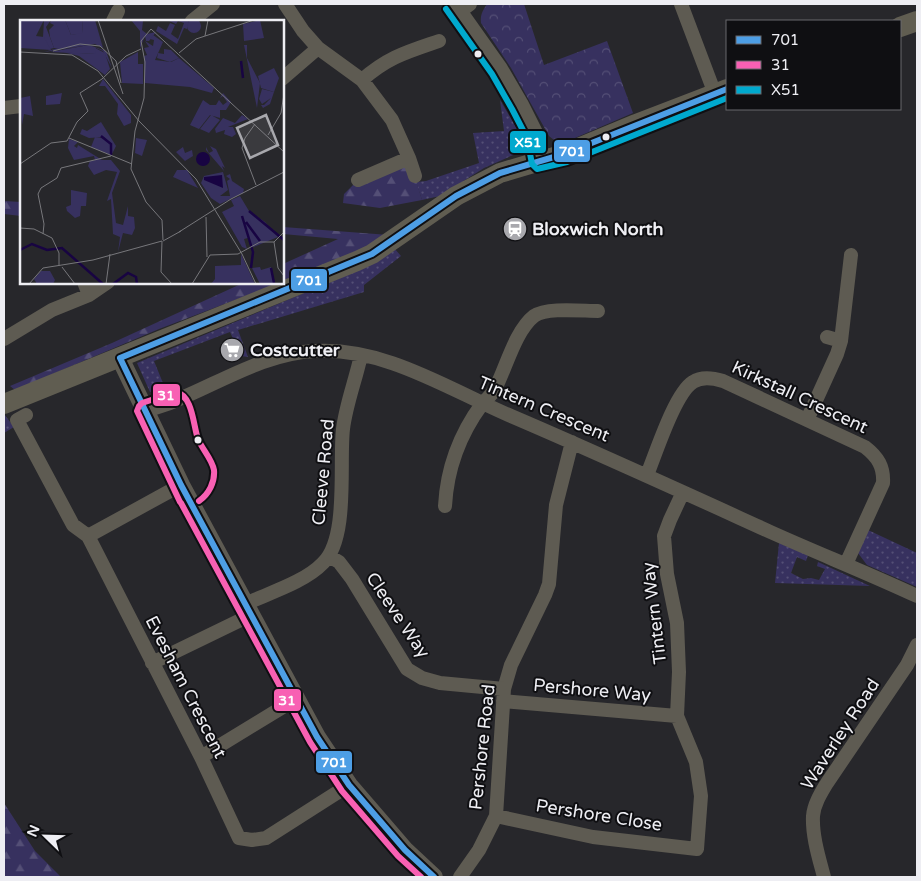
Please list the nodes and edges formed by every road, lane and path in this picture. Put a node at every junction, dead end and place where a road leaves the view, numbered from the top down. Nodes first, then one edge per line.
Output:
1 (213, 4) edge
2 (285, 4) edge
3 (681, 4) edge
4 (461, 6) edge
5 (193, 20) edge
6 (917, 21) edge
7 (901, 27) edge
8 (439, 41) dead end
9 (318, 48) junction
10 (284, 77) edge
11 (362, 80) junction
12 (721, 92) edge
13 (20, 106) edge
14 (4, 108) edge
15 (409, 158) junction
16 (540, 161) junction
17 (414, 176) dead end
18 (358, 180) dead end
19 (851, 255) dead end
20 (102, 284) edge
21 (87, 289) edge
22 (598, 311) dead end
23 (826, 337) dead end
24 (4, 339) edge
25 (841, 341) junction
26 (361, 354) junction
27 (120, 358) junction
28 (4, 404) edge
29 (482, 404) junction
30 (146, 411) junction
31 (26, 415) dead end
32 (807, 420) junction
33 (572, 442) junction
34 (647, 475) junction
35 (181, 485) junction
36 (683, 492) junction
37 (445, 506) dead end
38 (88, 536) junction
39 (330, 556) junction
40 (846, 564) junction
41 (917, 596) edge
42 (248, 609) junction
43 (917, 645) edge
44 (152, 663) junction
45 (503, 695) junction
46 (296, 699) junction
47 (677, 716) junction
48 (201, 757) junction
49 (349, 785) junction
50 (496, 816) junction
51 (697, 849) joint
52 (434, 877) edge
53 (460, 877) edge
54 (824, 877) edge

1 - 5 street
2 - 9 street
3 - 12 street
4 - 16 street
6 - 7 main road
8 - 11 street
9 - 10 street
9 - 11 street
11 - 15 street
12 - 16 main road
13 - 14 street
15 - 17 street
15 - 18 street
16 - 27 main road
19 - 25 street
20 - 21 street
21 - 24 street
22 - 29 street
23 - 25 street
25 - 32 street
26 - 29 street, Tintern Crescent
26 - 30 street, Tintern Crescent
26 - 39 street, Cleeve Road
27 - 28 main road
27 - 30 street
29 - 33 street, Tintern Crescent
29 - 37 street
30 - 35 street
31 - 38 street
32 - 34 street, Kirkstall Crescent
32 - 40 street, Kirkstall Crescent
33 - 34 street, Tintern Crescent
33 - 45 street, Pershore Road
34 - 36 street, Tintern Crescent
35 - 38 street
35 - 42 street
36 - 40 street, Tintern Crescent
36 - 47 street, Tintern Way
38 - 44 street, Evesham Crescent
39 - 42 street
39 - 45 street, Cleeve Way
40 - 41 street, Tintern Crescent
42 - 44 street
42 - 46 street
43 - 54 street, Waverley Road
44 - 48 street, Evesham Crescent
45 - 47 street, Pershore Way
45 - 50 street, Pershore Road
46 - 48 street
46 - 49 street
47 - 51 street, Tintern Way
48 - 49 street, Evesham Crescent
49 - 52 street
50 - 51 street, Pershore Close
50 - 53 street, Pershore Road

